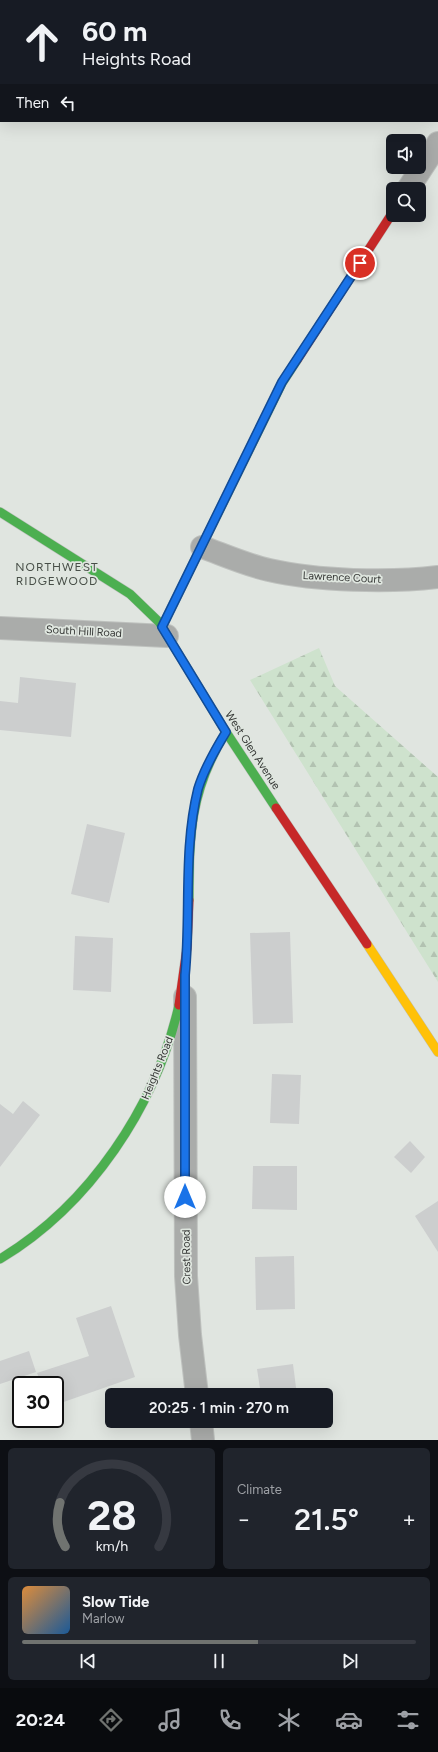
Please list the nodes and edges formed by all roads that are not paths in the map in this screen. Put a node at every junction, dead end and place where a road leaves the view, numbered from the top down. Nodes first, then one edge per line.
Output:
1 (438, 143) edge
2 (413, 182) edge
3 (386, 222) edge
4 (0, 512) edge
5 (202, 547) junction
6 (438, 577) edge
7 (0, 628) edge
8 (165, 632) junction
9 (226, 732) junction
10 (185, 975) junction
11 (438, 1052) edge
12 (0, 1259) edge
13 (196, 1388) edge
14 (202, 1428) edge
15 (203, 1440) edge

1 - 2 street
3 - 5 street
4 - 8 street, West Glen Avenue
5 - 6 street, Lawrence Court
5 - 8 street
7 - 8 street, South Hill Road
8 - 9 street, West Glen Avenue
9 - 10 street, Heights Road
9 - 11 street, West Glen Avenue
10 - 12 street, Heights Road
10 - 13 street, Crest Road
14 - 15 street

